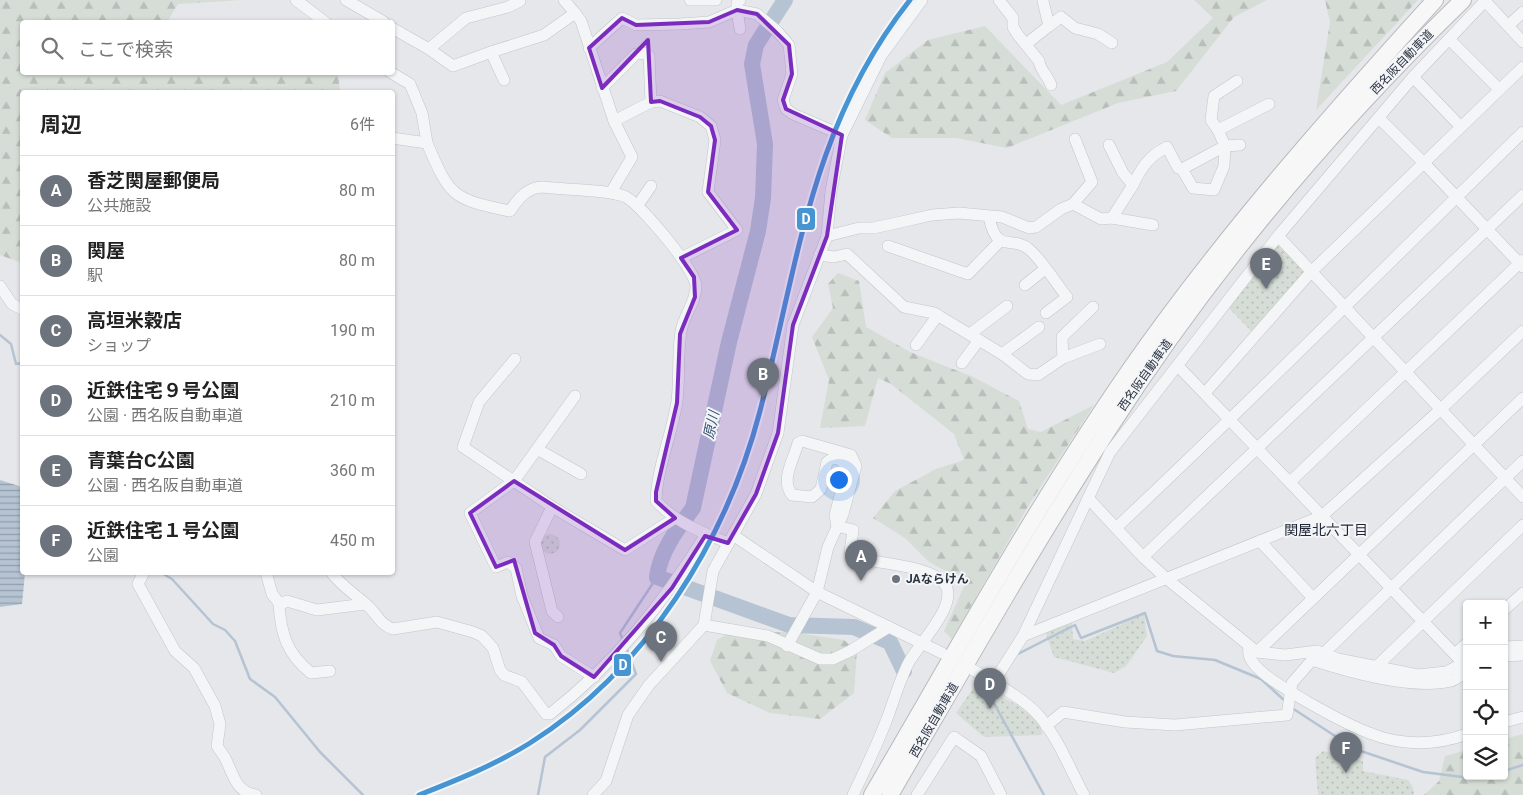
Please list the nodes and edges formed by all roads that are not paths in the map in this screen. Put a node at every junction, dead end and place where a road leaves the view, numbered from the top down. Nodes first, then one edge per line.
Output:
1 (296, 0) edge
2 (346, 0) edge
3 (564, 0) edge
4 (690, 0) edge
5 (716, 0) edge
6 (922, 0) edge
7 (998, 0) edge
8 (1434, 0) edge
9 (1463, 0) edge
10 (520, 1) edge
11 (1043, 1) edge
12 (1486, 1) edge
13 (738, 5) edge
14 (1523, 12) edge
15 (575, 13) junction
16 (322, 20) edge
17 (381, 20) edge
18 (1049, 26) junction
19 (1508, 26) junction
20 (740, 29) dead end
21 (395, 30) edge
22 (1448, 40) junction
23 (1523, 42) edge
24 (1112, 43) dead end
25 (1026, 44) junction
26 (589, 48) junction
27 (428, 49) junction
28 (491, 52) junction
29 (1523, 67) edge
30 (395, 75) edge
31 (1413, 78) junction
32 (504, 80) dead end
33 (1237, 81) dead end
34 (1051, 85) dead end
35 (602, 88) junction
36 (1499, 89) junction
37 (651, 102) junction
38 (1269, 104) dead end
39 (1378, 118) junction
40 (614, 121) junction
41 (1461, 127) junction
42 (1218, 130) junction
43 (1523, 132) edge
44 (842, 135) junction
45 (395, 138) edge
46 (1074, 139) dead end
47 (427, 143) junction
48 (1109, 145) dead end
49 (1240, 145) dead end
50 (1225, 146) junction
51 (1424, 163) junction
52 (1182, 169) junction
53 (1133, 185) junction
54 (651, 186) dead end
55 (615, 194) junction
56 (1523, 195) edge
57 (1456, 197) junction
58 (1073, 204) junction
59 (638, 205) junction
60 (989, 217) junction
61 (1112, 218) junction
62 (1153, 225) dead end
63 (1488, 229) junction
64 (826, 236) junction
65 (1278, 236) junction
66 (1000, 241) junction
67 (888, 246) dead end
68 (819, 255) junction
69 (681, 258) junction
70 (1522, 264) edge
71 (1045, 269) junction
72 (1311, 272) junction
73 (1025, 285) dead end
74 (0, 286) edge
75 (1007, 306) dead end
76 (1344, 306) junction
77 (1093, 307) dead end
78 (20, 308) edge
79 (1046, 314) dead end
80 (938, 315) junction
81 (1038, 327) dead end
82 (1523, 331) edge
83 (975, 337) junction
84 (1374, 339) junction
85 (1100, 344) dead end
86 (916, 345) dead end
87 (1002, 354) junction
88 (1063, 358) junction
89 (515, 359) dead end
90 (962, 363) dead end
91 (1178, 366) junction
92 (1405, 372) junction
93 (1205, 392) junction
94 (575, 396) dead end
95 (1523, 398) edge
96 (1441, 409) junction
97 (1231, 420) junction
98 (1473, 445) junction
99 (1257, 448) junction
100 (538, 449) junction
101 (1523, 461) edge
102 (581, 474) dead end
103 (1504, 479) junction
104 (514, 481) junction
105 (1290, 482) junction
106 (1523, 497) edge
107 (1088, 498) junction
108 (552, 507) junction
109 (1322, 516) junction
110 (675, 518) junction
111 (1523, 525) edge
112 (836, 526) junction
113 (1116, 528) junction
114 (705, 536) junction
115 (731, 539) junction
116 (1260, 541) junction
117 (1359, 554) junction
118 (1143, 557) junction
119 (142, 575) edge
120 (267, 575) edge
121 (333, 575) edge
122 (1167, 579) junction
123 (1391, 588) junction
124 (816, 592) junction
125 (1523, 593) edge
126 (1313, 598) junction
127 (280, 604) junction
128 (365, 604) junction
129 (1508, 606) edge
130 (558, 617) dead end
131 (1422, 622) junction
132 (704, 625) junction
133 (889, 627) junction
134 (1022, 636) junction
135 (922, 644) junction
136 (1465, 645) edge
137 (787, 646) junction
138 (1523, 646) edge
139 (1508, 647) edge
140 (1253, 649) junction
141 (942, 653) dead end
142 (1324, 653) junction
143 (1455, 654) junction
144 (1523, 655) edge
145 (1508, 656) edge
146 (1463, 662) edge
147 (1377, 666) junction
148 (1463, 666) edge
149 (970, 668) dead end
150 (1463, 669) edge
151 (330, 671) dead end
152 (594, 677) junction
153 (993, 683) junction
154 (1290, 695) junction
155 (1523, 717) edge
156 (1508, 721) edge
157 (1046, 726) junction
158 (1464, 735) edge
159 (256, 795) edge
160 (592, 795) edge
161 (854, 795) edge
162 (872, 795) edge
163 (890, 795) edge
164 (917, 795) edge
165 (1001, 795) edge
166 (1084, 795) edge

1 - 16 street
2 - 17 street
3 - 15 street
4 - 5 street
6 - 44 street
7 - 25 street
8 - 162 highway, 西名阪自動車道
9 - 163 highway, 西名阪自動車道
10 - 27 street
11 - 18 street
12 - 19 street
12 - 22 street
13 - 20 street
13 - 26 street
13 - 44 street
14 - 19 street
15 - 26 street
15 - 28 street
18 - 24 street
18 - 25 street
19 - 23 street
21 - 27 street
22 - 31 street
22 - 36 street
25 - 34 street
26 - 35 street
27 - 28 street
28 - 32 street
29 - 36 street
30 - 47 street
31 - 39 street
31 - 41 street
33 - 42 street
35 - 37 street
35 - 40 street
36 - 41 street
37 - 40 street
37 - 69 street
38 - 42 street
39 - 51 street
39 - 65 street
40 - 55 street
41 - 51 street
42 - 50 street
43 - 57 street
44 - 64 street
45 - 47 street
46 - 58 street
47 - 55 street
48 - 53 street
49 - 50 street
50 - 52 street
50 - 52 street
51 - 57 street
51 - 72 street
52 - 53 street
53 - 61 street
54 - 59 street
55 - 59 street
56 - 63 street
57 - 63 street
57 - 76 street
58 - 60 street
58 - 61 street
59 - 69 street
60 - 64 street
60 - 66 street
61 - 62 street
63 - 70 street
63 - 84 street
64 - 68 street
65 - 72 street
65 - 91 street
66 - 67 street
66 - 71 street
68 - 80 street
68 - 115 street
69 - 110 street
70 - 92 street
71 - 73 street
71 - 79 street
72 - 76 street
72 - 93 street
74 - 78 street
75 - 83 street
76 - 84 street
76 - 97 street
77 - 88 street
80 - 83 street
80 - 86 street
81 - 87 street
82 - 96 street
83 - 87 street
83 - 90 street
84 - 92 street
84 - 99 street
85 - 88 street
87 - 88 street
89 - 104 street
91 - 93 street
91 - 107 street
92 - 96 street
92 - 105 street
93 - 97 street
94 - 100 street
95 - 98 street
96 - 98 street
96 - 109 street
97 - 99 street
97 - 113 street
98 - 103 street
98 - 117 street
99 - 105 street
99 - 118 street
100 - 102 street
100 - 104 street
101 - 103 street
103 - 106 street
103 - 123 street
104 - 108 street
104 - 152 street
105 - 109 street
107 - 113 street
107 - 134 street
108 - 110 street
108 - 130 street
109 - 116 street
109 - 117 street
110 - 114 street
111 - 131 street
112 - 112 street
112 - 124 street
112 - 135 street
113 - 118 street
114 - 115 street
114 - 152 street
115 - 124 street
115 - 132 street
116 - 122 street
116 - 126 street
117 - 123 street
117 - 126 street
118 - 122 street
119 - 159 street
120 - 127 street
121 - 128 street
122 - 134 street
122 - 140 street
123 - 131 street
123 - 142 street
124 - 133 street
124 - 137 street
125 - 129 street
126 - 140 street
127 - 128 street
127 - 151 street
128 - 152 street
131 - 143 street
131 - 147 street
132 - 137 street
132 - 160 street
133 - 135 street
133 - 137 street
134 - 153 street
135 - 141 street
135 - 161 street
136 - 143 street
138 - 139 street
140 - 142 street
140 - 154 street
142 - 147 street
143 - 146 street
144 - 145 street
147 - 148 street
149 - 153 street
150 - 154 street
153 - 157 street
154 - 157 street
154 - 158 street
155 - 156 street
157 - 166 street
164 - 165 street

